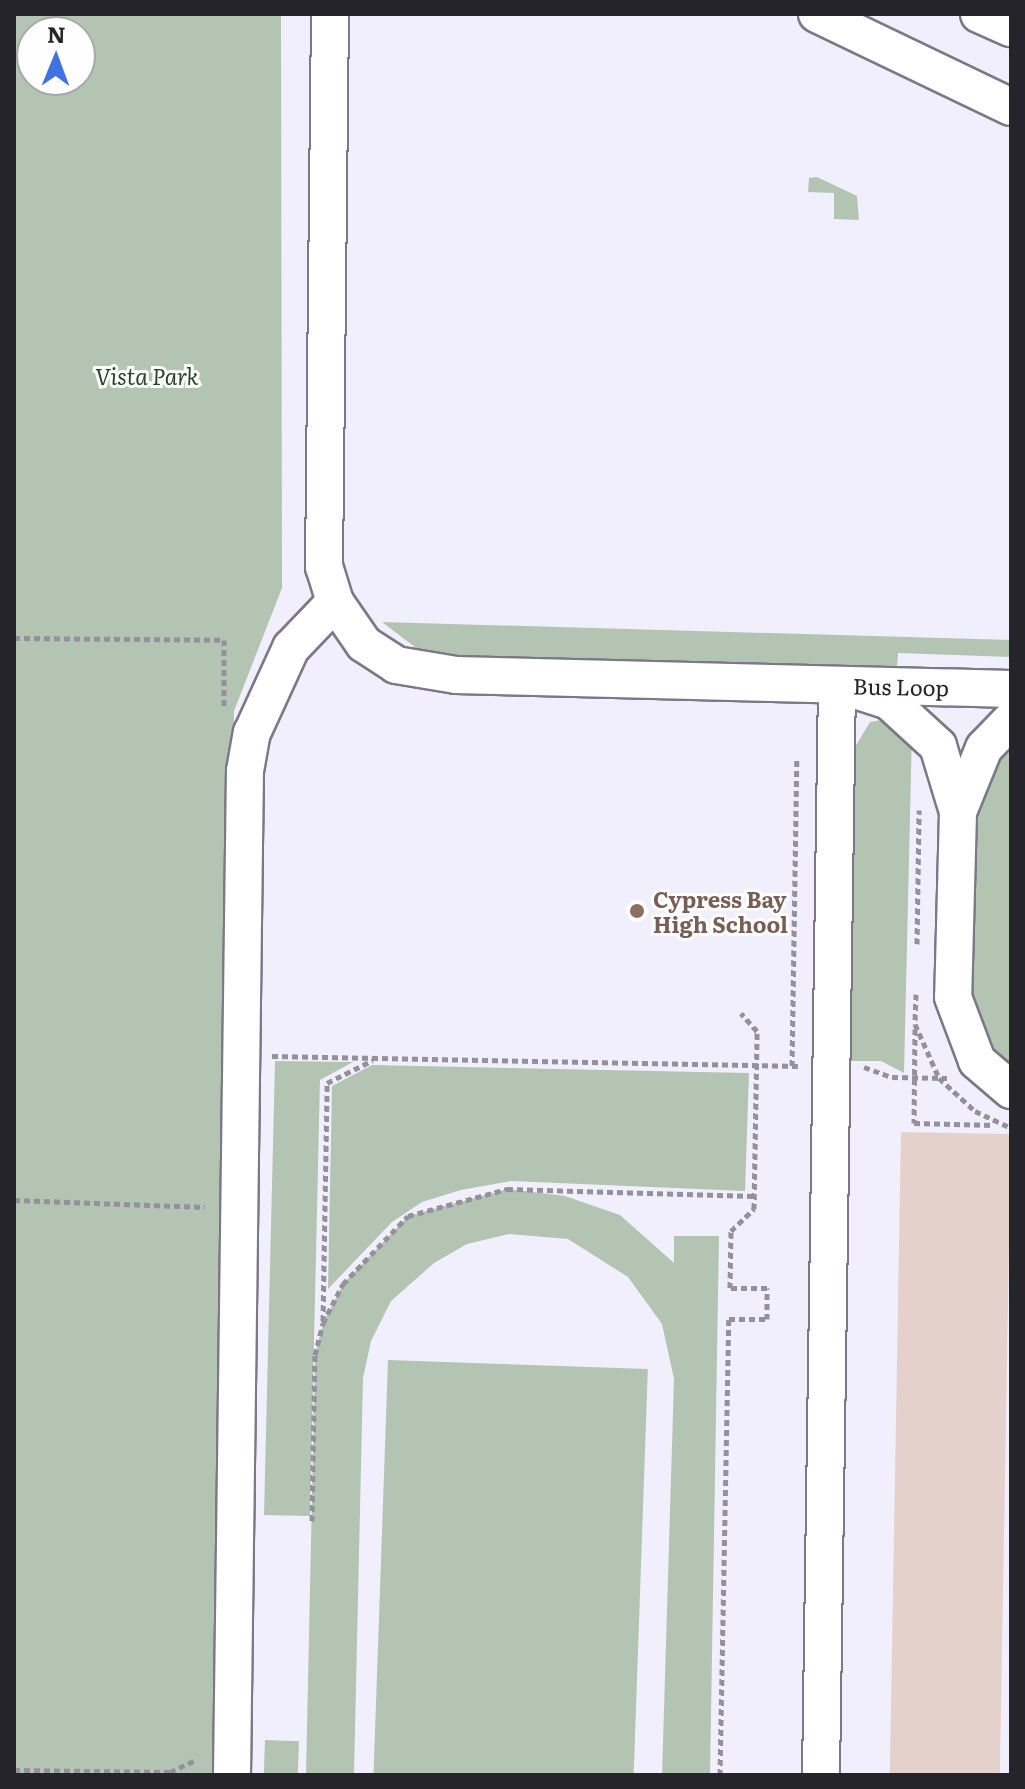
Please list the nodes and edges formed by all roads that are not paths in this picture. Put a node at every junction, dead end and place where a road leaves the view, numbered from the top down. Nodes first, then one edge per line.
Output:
1 (330, 14) edge
2 (817, 14) edge
3 (979, 14) edge
4 (1011, 28) edge
5 (1011, 107) edge
6 (335, 602) junction
7 (837, 685) junction
8 (1011, 689) edge
9 (1011, 720) edge
10 (958, 812) junction
11 (1002, 1084) edge
12 (232, 1775) edge
13 (821, 1775) edge

1 - 6 street
2 - 5 street
3 - 4 street
6 - 7 street
6 - 12 street
7 - 8 street, Bus Loop
7 - 10 street, Bus Loop
7 - 13 street
9 - 10 street, Bus Loop
10 - 11 street, Bus Loop

